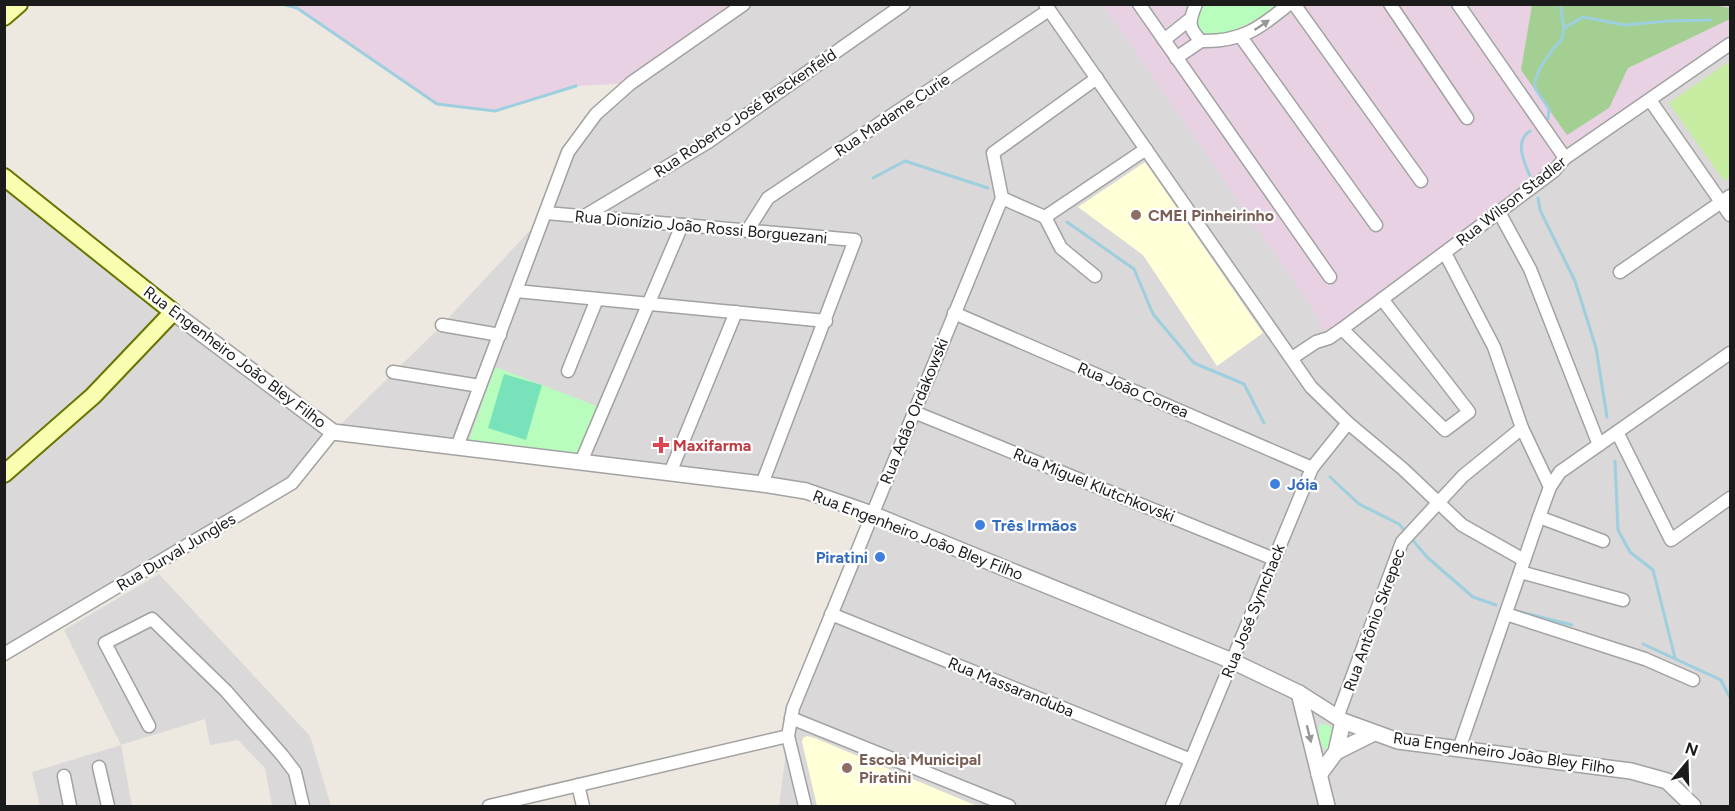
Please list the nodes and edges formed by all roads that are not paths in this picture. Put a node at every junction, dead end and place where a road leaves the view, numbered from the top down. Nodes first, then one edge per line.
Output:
1 (19, 4) edge
2 (744, 4) edge
3 (904, 4) edge
4 (1139, 4) edge
5 (1196, 4) edge
6 (1288, 4) edge
7 (1294, 4) edge
8 (1390, 4) edge
9 (1458, 4) edge
10 (1047, 7) edge
11 (4, 17) edge
12 (1189, 20) junction
13 (1241, 37) junction
14 (1164, 40) junction
15 (1201, 40) junction
16 (1731, 44) edge
17 (1176, 58) junction
18 (1096, 78) junction
19 (1650, 100) junction
20 (1467, 118) dead end
21 (1146, 149) junction
22 (1565, 158) junction
23 (4, 177) edge
24 (1421, 181) dead end
25 (1002, 198) junction
26 (1726, 199) edge
27 (1499, 212) junction
28 (546, 213) junction
29 (1731, 215) edge
30 (583, 216) junction
31 (1046, 218) junction
32 (682, 225) junction
33 (1376, 225) dead end
34 (747, 231) junction
35 (1444, 253) junction
36 (1620, 272) dead end
37 (1095, 276) dead end
38 (1330, 277) dead end
39 (516, 291) junction
40 (597, 299) junction
41 (1382, 299) junction
42 (648, 304) junction
43 (173, 312) junction
44 (736, 312) junction
45 (954, 313) junction
46 (826, 321) junction
47 (442, 325) dead end
48 (1342, 329) junction
49 (500, 335) junction
50 (1731, 353) edge
51 (1292, 358) junction
52 (568, 371) dead end
53 (393, 372) dead end
54 (480, 386) junction
55 (914, 412) junction
56 (1348, 423) junction
57 (1522, 428) junction
58 (333, 432) junction
59 (1617, 432) junction
60 (1599, 445) junction
61 (457, 447) junction
62 (580, 462) junction
63 (1312, 468) junction
64 (670, 473) junction
65 (4, 474) edge
66 (762, 484) junction
67 (1550, 487) junction
68 (1731, 498) edge
69 (1439, 503) junction
70 (872, 514) junction
71 (1539, 517) junction
72 (1603, 540) dead end
73 (1274, 559) junction
74 (1522, 566) junction
75 (1623, 600) dead end
76 (831, 614) junction
77 (1506, 614) junction
78 (4, 654) edge
79 (1232, 661) junction
80 (1693, 680) dead end
81 (1299, 693) junction
82 (791, 718) junction
83 (1340, 720) junction
84 (148, 726) dead end
85 (1374, 733) junction
86 (788, 736) junction
87 (1459, 749) junction
88 (1336, 752) junction
89 (1191, 760) junction
90 (99, 767) dead end
91 (64, 776) dead end
92 (1319, 776) junction
93 (578, 785) junction
94 (70, 807) edge
95 (108, 807) edge
96 (303, 807) edge
97 (489, 807) edge
98 (583, 807) edge
99 (805, 807) edge
100 (1009, 807) edge
101 (1172, 807) edge
102 (1327, 807) edge
103 (1693, 807) edge

1 - 11 main road
2 - 28 street
3 - 30 street, Rua Roberto José Breckenfeld
4 - 14 street
5 - 12 street
13 -> 6 street
7 - 24 street
8 - 20 street
9 - 22 street
10 - 18 street
10 - 34 street, Rua Madame Curie
12 - 14 street
12 - 15 street
13 - 15 street
13 - 33 street
14 - 17 street
15 - 17 street
16 - 19 street, Rua Wilson Stadler
17 - 38 street
18 - 21 street
18 - 25 street
19 - 22 street, Rua Wilson Stadler
19 - 26 street
21 - 31 street
21 - 51 street
22 - 27 street, Rua Wilson Stadler
23 - 43 main road, Rua Engenheiro João Bley Filho
25 - 31 street
25 - 45 street, Rua Adão Ordakowski
26 - 29 street
26 - 36 street
27 - 35 street, Rua Wilson Stadler
27 - 60 street
28 - 30 street, Rua Dionízio João Rossi Borguezani
28 - 39 street
30 - 32 street, Rua Dionízio João Rossi Borguezani
31 - 37 street
32 - 34 street, Rua Dionízio João Rossi Borguezani
32 - 42 street
34 - 46 street, Rua Dionízio João Rossi Borguezani
35 - 41 street, Rua Wilson Stadler
35 - 57 street
39 - 40 street
39 - 49 street
40 - 42 street
40 - 52 street
41 - 48 street, Rua Wilson Stadler
41 - 48 street
42 - 44 street
42 - 62 street
43 - 58 street, Rua Engenheiro João Bley Filho
43 - 65 main road
44 - 46 street
44 - 64 street
45 - 55 street, Rua Adão Ordakowski
45 - 63 street, Rua João Correa
46 - 66 street
47 - 49 street
48 - 51 street, Rua Wilson Stadler
49 - 54 street
50 - 59 street
51 - 56 street
53 - 54 street
54 - 61 street
55 - 70 street, Rua Adão Ordakowski
55 - 73 street, Rua Miguel Klutchkovski
56 - 63 street, Rua José Symchack
56 - 69 street
57 - 67 street
57 - 69 street, Rua Antônio Skrepec
58 - 61 street, Rua Engenheiro João Bley Filho
58 - 78 street, Rua Durval Jungles
59 - 60 street
59 - 68 street
60 - 67 street
61 - 62 street, Rua Engenheiro João Bley Filho
62 - 64 street, Rua Engenheiro João Bley Filho
63 - 73 street, Rua José Symchack
64 - 66 street, Rua Engenheiro João Bley Filho
66 - 70 street, Rua Engenheiro João Bley Filho
67 - 71 street
69 - 74 street
69 - 83 street, Rua Antônio Skrepec
70 - 76 street, Rua Adão Ordakowski
70 - 79 street, Rua Engenheiro João Bley Filho
71 - 72 street
71 - 74 street
73 - 79 street, Rua José Symchack
74 - 75 street
74 - 77 street
76 - 82 street, Rua Adão Ordakowski
76 - 89 street, Rua Massaranduba
77 - 80 street
77 - 87 street
79 - 81 street, Rua Engenheiro João Bley Filho
79 - 89 street, Rua José Symchack
81 - 83 street, Rua Engenheiro João Bley Filho
81 -> 92 street
82 - 86 street, Rua Adão Ordakowski
82 - 100 street
83 - 85 street, Rua Engenheiro João Bley Filho
83 - 88 street, Rua Antônio Skrepec
84 - 96 street
85 - 87 street, Rua Engenheiro João Bley Filho
85 - 88 street
86 - 93 street
86 - 99 street
87 - 103 street, Rua Engenheiro João Bley Filho
88 - 92 street, Rua Antônio Skrepec
89 - 101 street, Rua José Symchack
90 - 95 street
91 - 94 street
92 - 102 street
93 - 97 street
93 - 98 street

